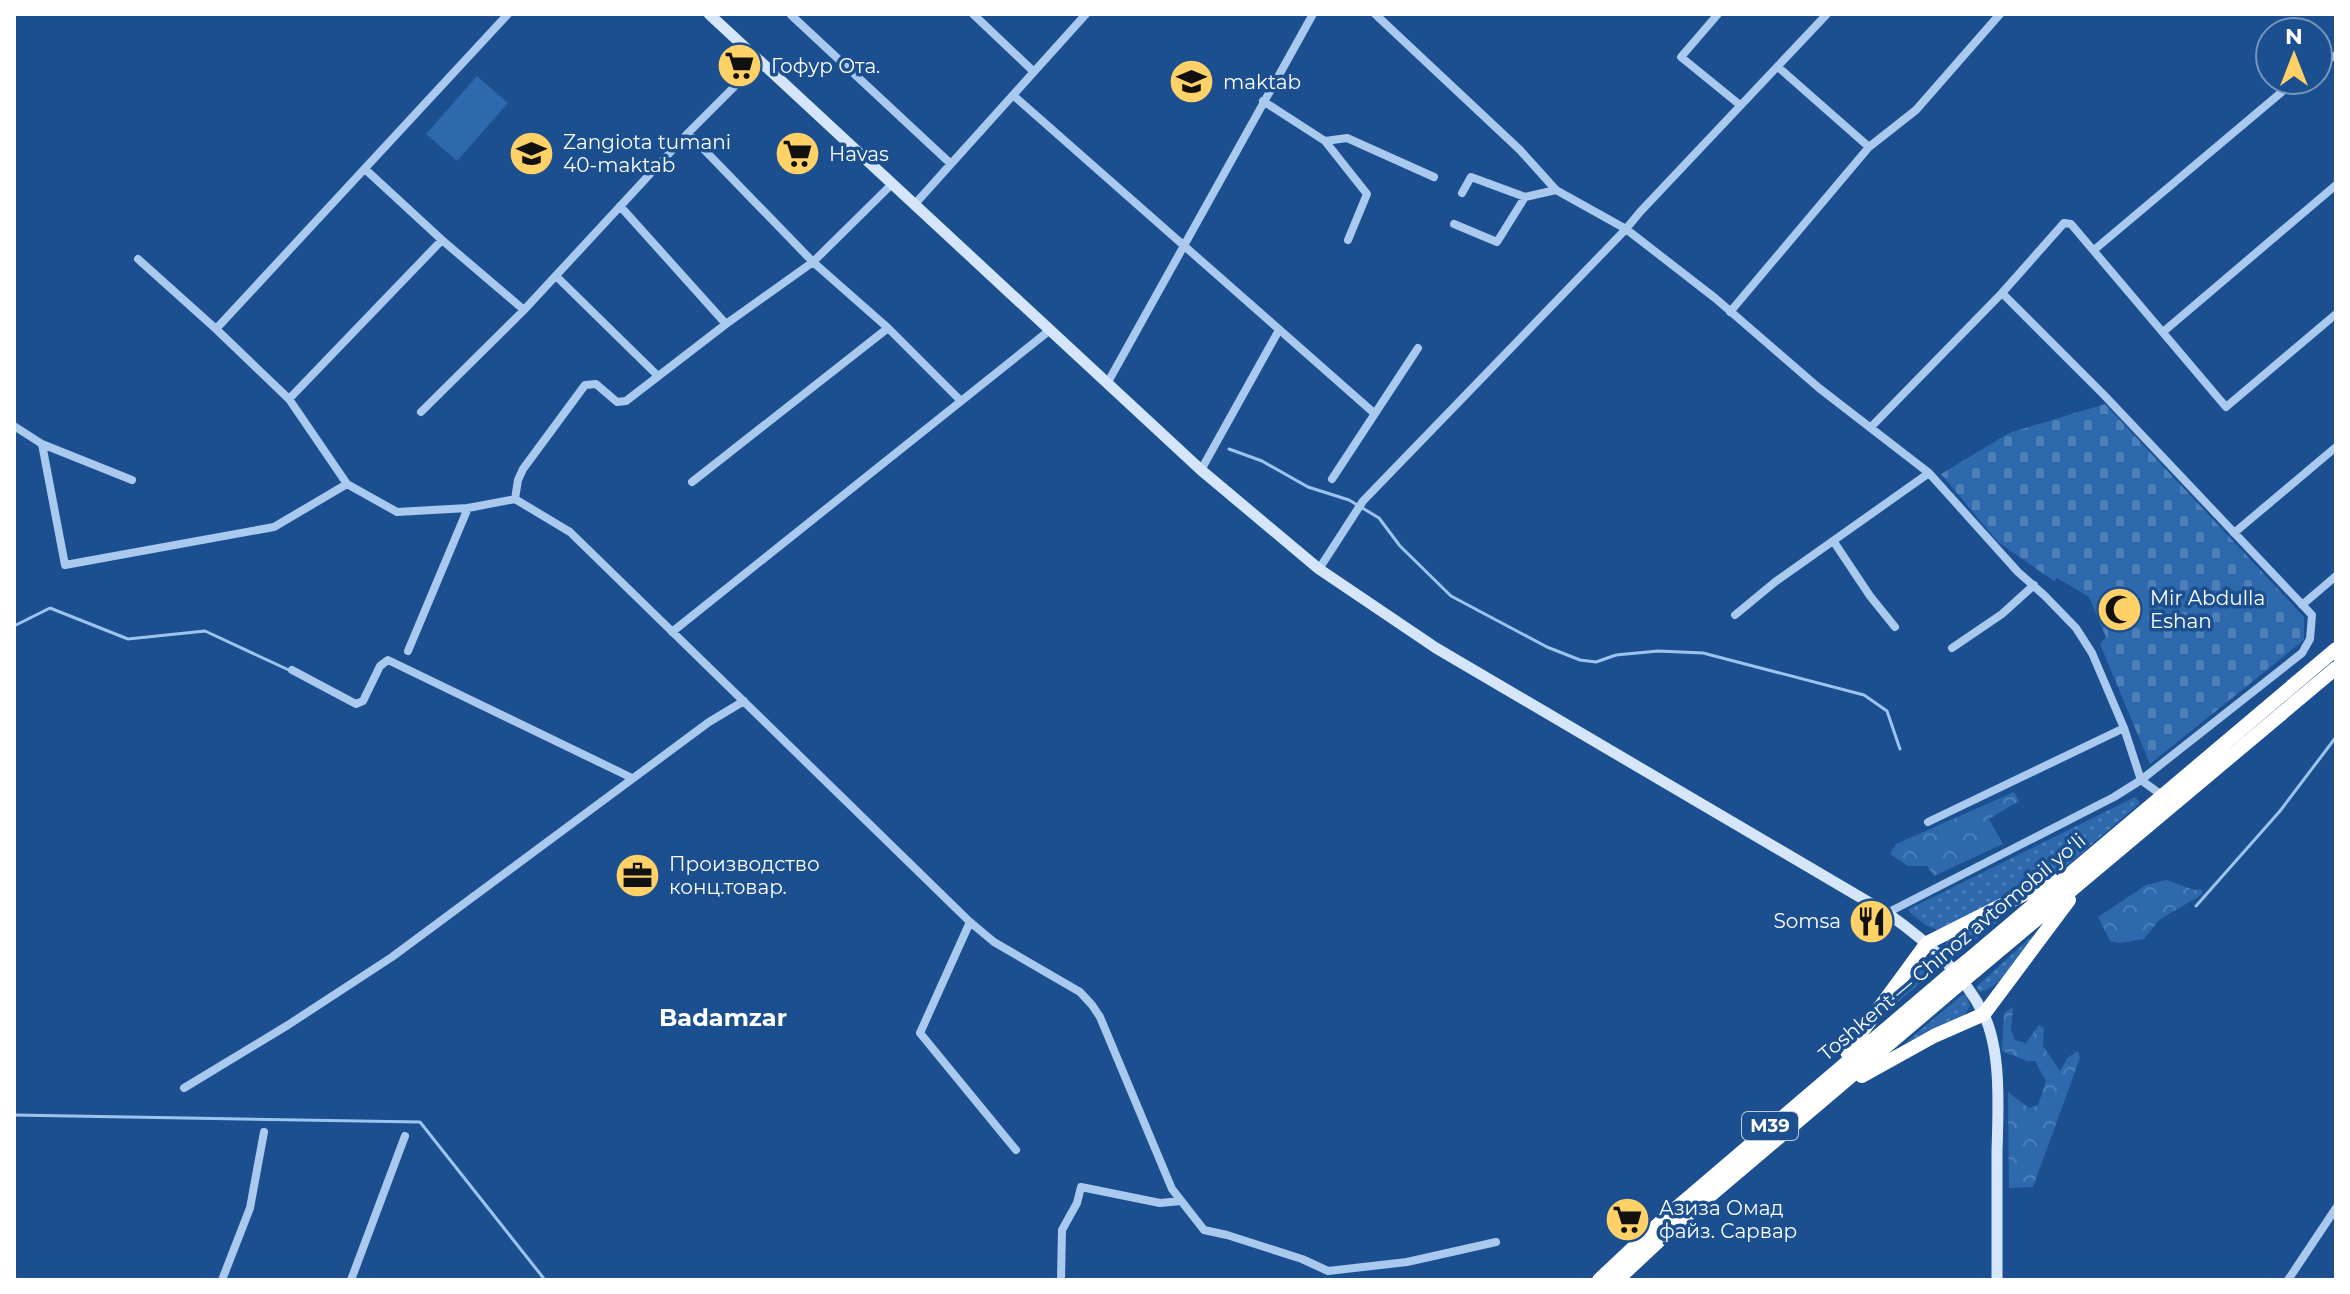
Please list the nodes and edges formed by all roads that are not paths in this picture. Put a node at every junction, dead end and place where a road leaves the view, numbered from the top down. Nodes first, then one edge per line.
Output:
1 (508, 14) edge
2 (709, 14) edge
3 (973, 14) edge
4 (1086, 14) edge
5 (1313, 14) edge
6 (1375, 14) edge
7 (1718, 14) edge
8 (1827, 14) edge
9 (2000, 14) edge
10 (791, 15) edge
11 (759, 62) junction
12 (1778, 67) junction
13 (1033, 71) junction
14 (1014, 96) junction
15 (2277, 96) edge
16 (1263, 101) junction
17 (1740, 105) junction
18 (688, 133) junction
19 (1325, 141) junction
20 (1869, 147) junction
21 (951, 164) junction
22 (365, 169) junction
23 (1434, 177) dead end
24 (891, 185) junction
25 (2336, 185) edge
26 (1556, 190) junction
27 (1462, 193) dead end
28 (1525, 197) junction
29 (914, 205) junction
30 (620, 206) junction
31 (1454, 224) dead end
32 (1626, 229) junction
33 (442, 240) junction
34 (1348, 240) dead end
35 (1183, 244) junction
36 (2094, 250) junction
37 (138, 259) dead end
38 (813, 262) junction
39 (556, 276) junction
40 (2002, 293) junction
41 (524, 310) junction
42 (1730, 312) junction
43 (2336, 314) edge
44 (726, 324) junction
45 (888, 328) junction
46 (216, 329) junction
47 (1050, 330) junction
48 (1279, 330) junction
49 (2163, 332) junction
50 (1418, 348) dead end
51 (658, 376) junction
52 (1108, 382) junction
53 (289, 399) junction
54 (960, 400) junction
55 (421, 412) dead end
56 (1374, 413) junction
57 (14, 426) edge
58 (1871, 427) junction
59 (42, 444) junction
60 (2336, 447) edge
61 (1201, 470) junction
62 (1929, 473) junction
63 (1332, 479) dead end
64 (132, 480) dead end
65 (692, 482) dead end
66 (347, 484) junction
67 (515, 499) junction
68 (468, 508) junction
69 (2234, 533) junction
70 (1834, 542) junction
71 (1319, 569) junction
72 (2336, 576) edge
73 (2034, 585) junction
74 (2302, 605) junction
75 (1735, 615) dead end
76 (1895, 627) dead end
77 (672, 632) junction
78 (1952, 648) dead end
79 (2336, 649) edge
80 (408, 651) dead end
81 (2302, 653) junction
82 (2336, 668) edge
83 (292, 670) dead end
84 (2309, 670) junction
85 (744, 701) junction
86 (2124, 728) junction
87 (632, 778) junction
88 (2141, 780) junction
89 (2163, 796) junction
90 (1928, 822) dead end
91 (2086, 869) junction
92 (1887, 913) junction
93 (970, 922) junction
94 (1927, 943) junction
95 (1988, 1009) junction
96 (184, 1088) dead end
97 (1820, 1093) junction
98 (264, 1132) dead end
99 (405, 1136) dead end
100 (1016, 1150) dead end
101 (1181, 1201) junction
102 (2336, 1208) edge
103 (1496, 1242) dead end
104 (1328, 1275) edge
105 (222, 1280) edge
106 (351, 1280) edge
107 (1061, 1280) edge
108 (1599, 1280) edge
109 (1617, 1280) edge
110 (1997, 1280) edge
111 (2288, 1280) edge

1 - 22 street
2 - 11 main road
3 - 13 street
4 - 13 street
5 - 16 street
6 - 26 street
7 - 17 street
8 - 12 street
9 - 20 street
10 - 21 street
11 - 18 street
11 - 24 main road
12 - 17 street
12 - 20 street
13 - 14 street
14 - 21 street
14 - 35 street
15 - 36 street
16 - 19 street
16 - 35 street
17 - 32 street
18 - 30 street
18 - 38 street
19 - 23 street
19 - 34 street
20 - 42 street
21 - 29 street
22 - 33 street
22 - 46 street
24 - 29 main road
24 - 38 street
25 - 49 street
26 - 28 street
26 - 32 street
27 - 28 street
28 - 31 street
29 - 47 main road
30 - 39 street
30 - 44 street
32 - 42 street
32 - 71 street
33 - 41 street
33 - 53 street
35 - 48 street
35 - 52 street
36 - 40 street
36 - 49 street
37 - 46 street
38 - 44 street
38 - 45 street
39 - 41 street
39 - 51 street
40 - 58 street
40 - 69 street
41 - 55 street
42 - 58 street
43 - 49 street
44 - 51 street
45 - 54 street
45 - 65 street
46 - 53 street
47 - 52 main road
47 - 54 street
48 - 56 street
48 - 61 street
50 - 56 street
51 - 67 street
52 - 61 main road
53 - 66 street
54 - 77 street
56 - 63 street
57 - 59 street
58 - 62 street
59 - 64 street
59 - 66 street
60 - 69 street
61 - 71 main road
62 - 70 street
62 - 73 street
66 - 68 street
67 - 68 street
67 - 77 street
68 - 80 street
69 - 74 street
70 - 75 street
70 - 76 street
71 - 92 main road
72 - 74 street
73 - 78 street
73 - 86 street
74 - 81 street
77 - 85 street
79 - 84 highway, Toshkent — Chinoz avtomobil yoʻli / M39
81 - 84 street
81 - 88 street
82 - 91 highway, Toshkent — Chinoz avtomobil yoʻli / M39
83 - 87 street
84 - 89 highway, Toshkent — Chinoz avtomobil yoʻli / M39
85 - 87 street
85 - 93 street
86 - 88 street
86 - 90 street
87 - 96 street
88 - 89 street
88 - 92 street
89 - 91 highway, Toshkent — Chinoz avtomobil yoʻli / M39
91 - 94 highway
91 - 95 highway
91 - 97 highway, Toshkent — Chinoz avtomobil yoʻli / M39, bridge
92 - 94 main road
93 - 100 street
93 - 101 street
94 - 95 main road
94 - 97 highway
95 - 97 highway
95 - 110 main road
97 - 108 highway, Toshkent — Chinoz avtomobil yoʻli / M39
97 - 109 highway, Toshkent — Chinoz avtomobil yoʻli / M39
98 - 105 street
99 - 106 street
101 - 104 street
101 - 107 street
102 - 111 street
103 - 104 street

